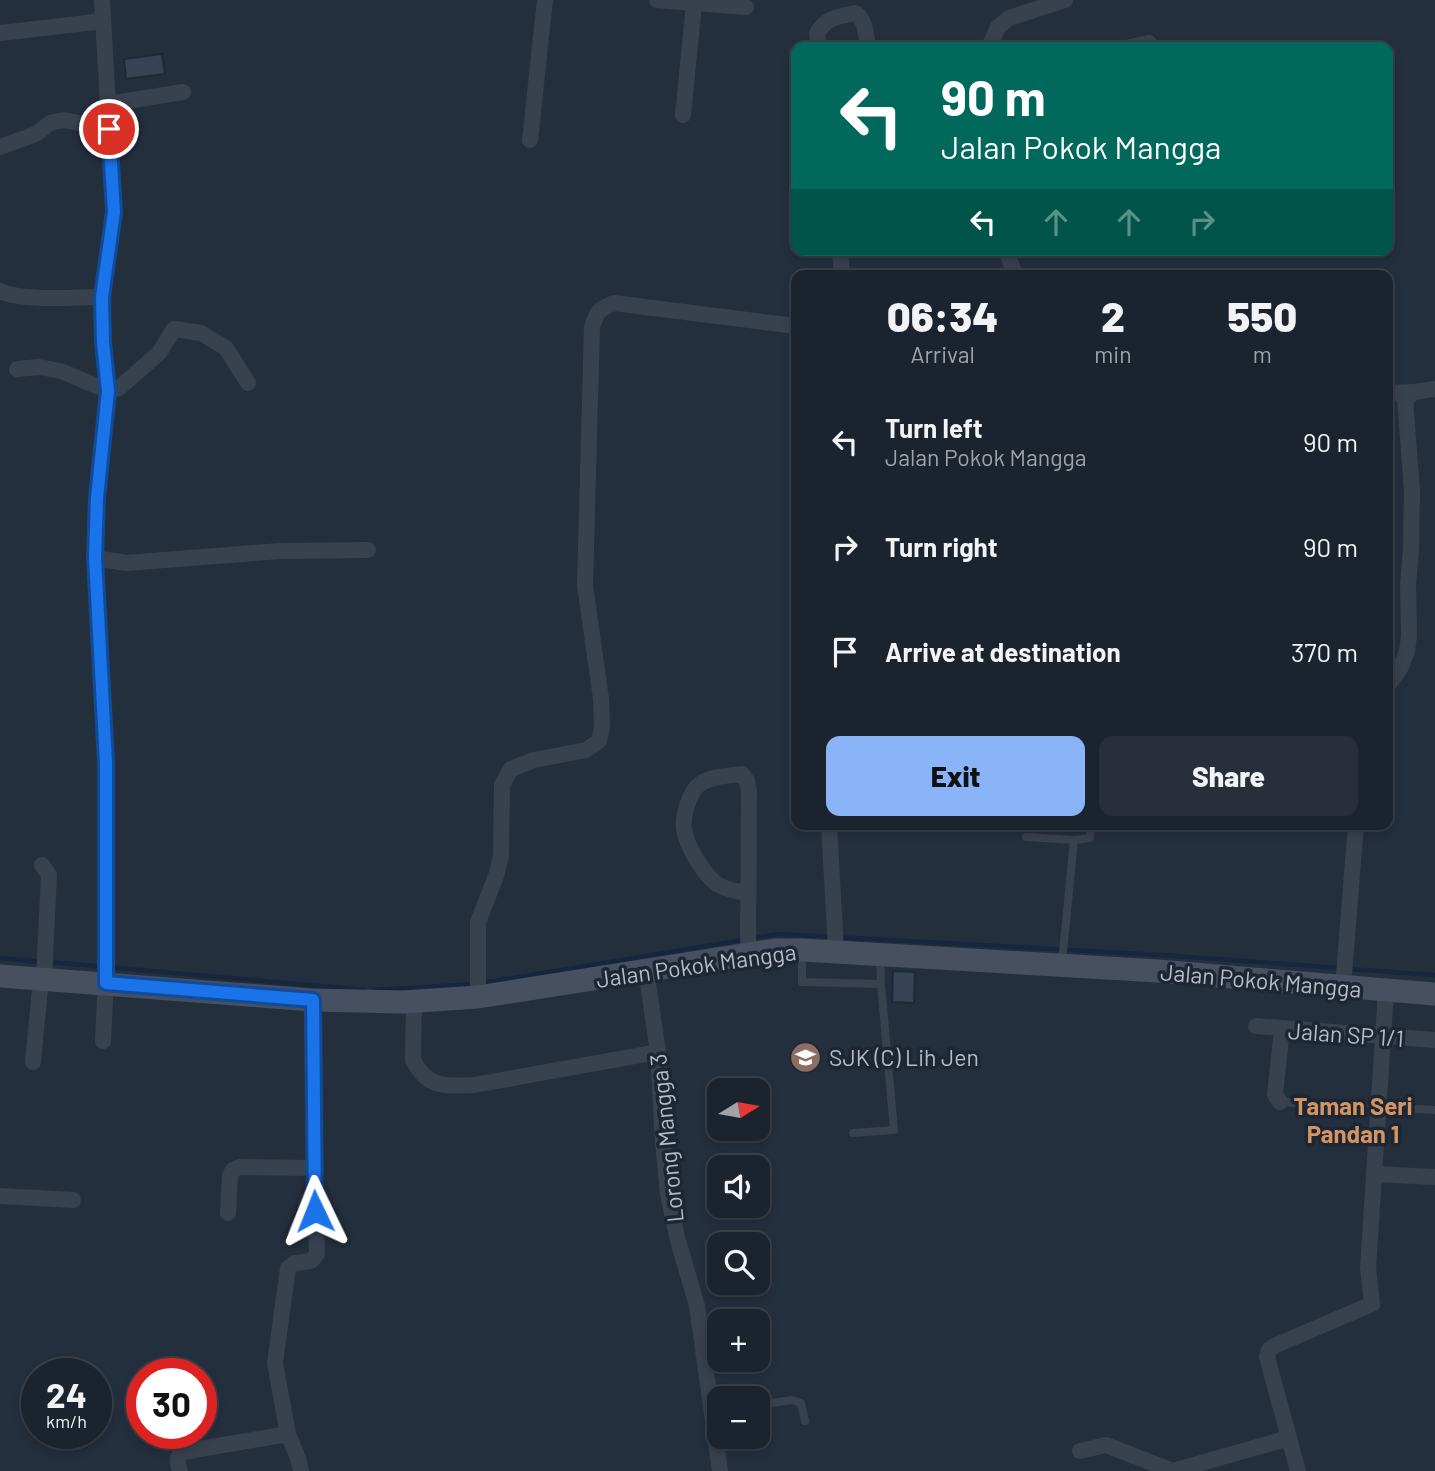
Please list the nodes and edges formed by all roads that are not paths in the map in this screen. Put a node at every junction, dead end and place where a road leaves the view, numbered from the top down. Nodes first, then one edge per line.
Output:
1 (102, 0) edge
2 (545, 0) edge
3 (657, 0) edge
4 (1065, 0) edge
5 (694, 4) junction
6 (748, 4) edge
7 (103, 21) junction
8 (0, 33) edge
9 (819, 42) edge
10 (867, 42) edge
11 (991, 42) edge
12 (183, 92) dead end
13 (108, 104) junction
14 (683, 115) dead end
15 (109, 129) junction
16 (530, 140) dead end
17 (0, 147) edge
18 (0, 291) edge
19 (102, 297) junction
20 (791, 325) edge
21 (16, 369) dead end
22 (248, 383) dead end
23 (1435, 389) edge
24 (108, 391) junction
25 (1414, 392) junction
26 (1393, 393) edge
27 (368, 550) dead end
28 (95, 558) junction
29 (1393, 678) edge
30 (828, 830) edge
31 (1091, 830) edge
32 (1356, 830) edge
33 (1026, 837) dead end
34 (1074, 840) junction
35 (42, 865) dead end
36 (748, 893) junction
37 (836, 941) junction
38 (748, 943) junction
39 (802, 950) junction
40 (880, 954) junction
41 (1062, 965) junction
42 (646, 970) junction
43 (44, 971) junction
44 (107, 973) junction
45 (0, 976) edge
46 (1344, 976) junction
47 (881, 984) junction
48 (1386, 991) junction
49 (478, 993) junction
50 (1435, 994) edge
51 (313, 1000) junction
52 (414, 1002) junction
53 (1256, 1026) dead end
54 (1282, 1029) junction
55 (1382, 1037) junction
56 (1435, 1040) edge
57 (103, 1041) dead end
58 (658, 1052) junction
59 (33, 1062) dead end
60 (1280, 1102) joint
61 (1379, 1106) junction
62 (1435, 1110) edge
63 (853, 1133) dead end
64 (314, 1168) junction
65 (1375, 1174) junction
66 (1435, 1177) edge
67 (0, 1196) edge
68 (73, 1200) dead end
69 (228, 1213) dead end
70 (711, 1386) edge
71 (770, 1403) edge
72 (805, 1422) dead end
73 (288, 1434) junction
74 (1289, 1438) junction
75 (718, 1449) edge
76 (1080, 1451) dead end
77 (180, 1471) edge
78 (301, 1471) edge
79 (720, 1471) edge
80 (1298, 1471) edge

1 - 7 street
2 - 16 street
3 - 5 street
4 - 11 street
5 - 6 street
5 - 14 street
7 - 8 street
7 - 13 street
9 - 10 street
12 - 13 street
13 - 15 street
15 - 17 street
15 - 19 street
18 - 19 street
19 - 24 street
20 - 49 street
21 - 24 street
22 - 24 street
23 - 25 street
24 - 28 street
25 - 26 street
25 - 29 street
27 - 28 street
28 - 44 street
30 - 37 street
31 - 34 lane
32 - 46 street
33 - 34 lane
34 - 41 lane
35 - 43 street
36 - 36 street
36 - 38 street
37 - 39 main road, Jalan Pokok Mangga
37 - 40 main road, Jalan Pokok Mangga
38 - 39 main road, Jalan Pokok Mangga
38 - 42 main road, Jalan Pokok Mangga
39 - 47 lane
40 - 41 main road, Jalan Pokok Mangga
40 - 47 lane
41 - 46 main road, Jalan Pokok Mangga
42 - 49 main road, Jalan Pokok Mangga
42 - 58 street, Lorong Mangga 3
43 - 44 main road, Jalan Pokok Mangga
43 - 45 main road, Jalan Pokok Mangga
43 - 59 street
44 - 51 main road, Jalan Pokok Mangga
44 - 57 street
46 - 48 main road, Jalan Pokok Mangga
47 - 63 lane
48 - 50 main road, Jalan Pokok Mangga
48 - 55 street
49 - 52 main road, Jalan Pokok Mangga
51 - 52 main road, Jalan Pokok Mangga
51 - 64 street
52 - 58 street
53 - 54 street, Jalan SP 1/1
54 - 55 street, Jalan SP 1/1
54 - 60 street
55 - 56 street, Jalan SP 1/1
55 - 61 street
58 - 70 street, Lorong Mangga 3
60 - 61 lane
61 - 62 lane
61 - 65 street
64 - 69 street
64 - 73 street
65 - 66 street
65 - 74 street
67 - 68 street
71 - 72 lane
73 - 77 street
73 - 78 street
74 - 76 street
74 - 80 street
75 - 79 street, Lorong Mangga 3

